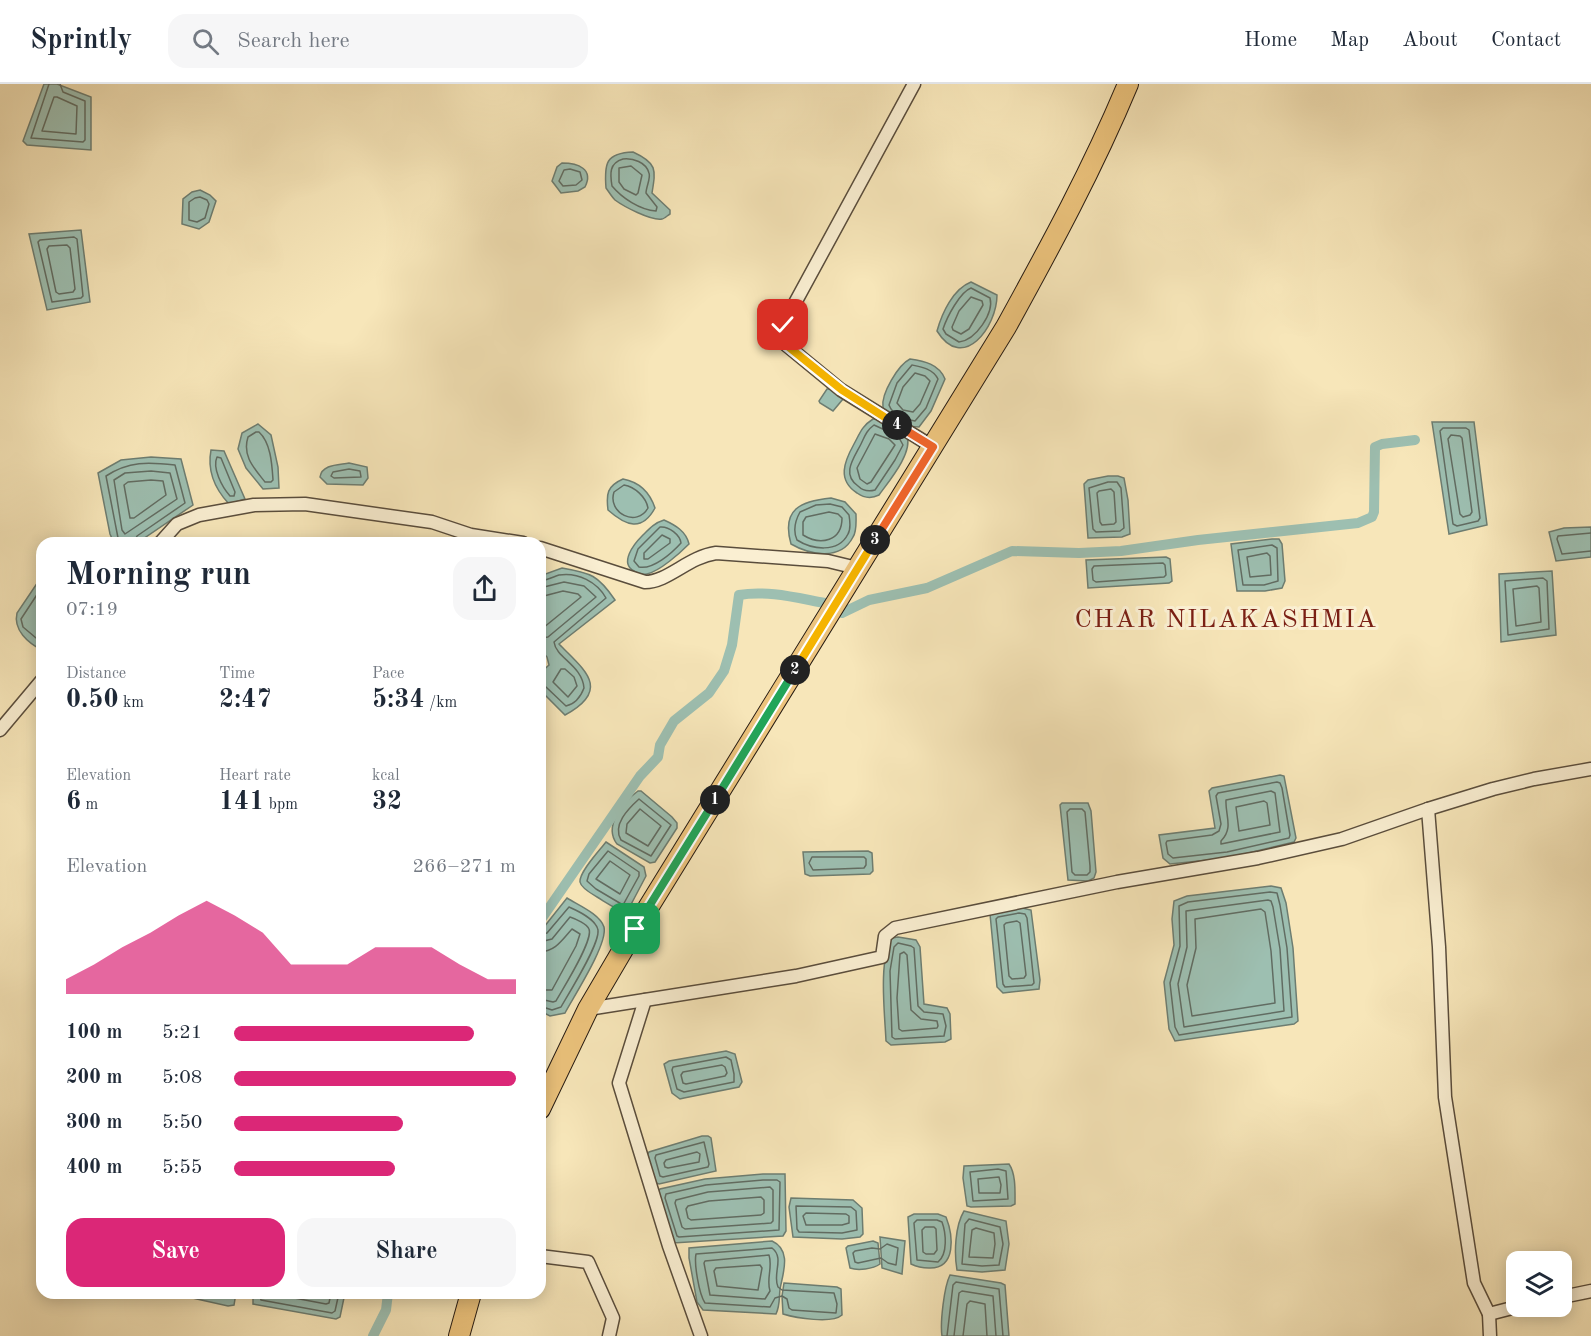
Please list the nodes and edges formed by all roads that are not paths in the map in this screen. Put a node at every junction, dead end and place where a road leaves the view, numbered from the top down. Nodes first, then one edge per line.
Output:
1 (915, 84) edge
2 (1128, 84) edge
3 (933, 447) junction
4 (165, 537) edge
5 (484, 537) edge
6 (546, 550) edge
7 (857, 568) junction
8 (36, 687) edge
9 (0, 730) edge
10 (1591, 768) edge
11 (1428, 809) junction
12 (645, 1000) junction
13 (588, 1009) junction
14 (546, 1096) edge
15 (546, 1257) edge
16 (1591, 1291) edge
17 (1572, 1295) edge
18 (469, 1299) edge
19 (1506, 1310) edge
20 (1489, 1314) junction
21 (459, 1336) edge
22 (609, 1336) edge
23 (701, 1336) edge
24 (1491, 1336) edge

1 - 3 street
2 - 3 main road
3 - 7 main road
4 - 5 street
6 - 7 street
7 - 13 main road
8 - 9 street
10 - 11 street
11 - 12 street
11 - 20 street
12 - 13 street
12 - 23 street
13 - 14 main road
15 - 22 street
16 - 17 street
18 - 21 main road
19 - 20 street
20 - 24 street

